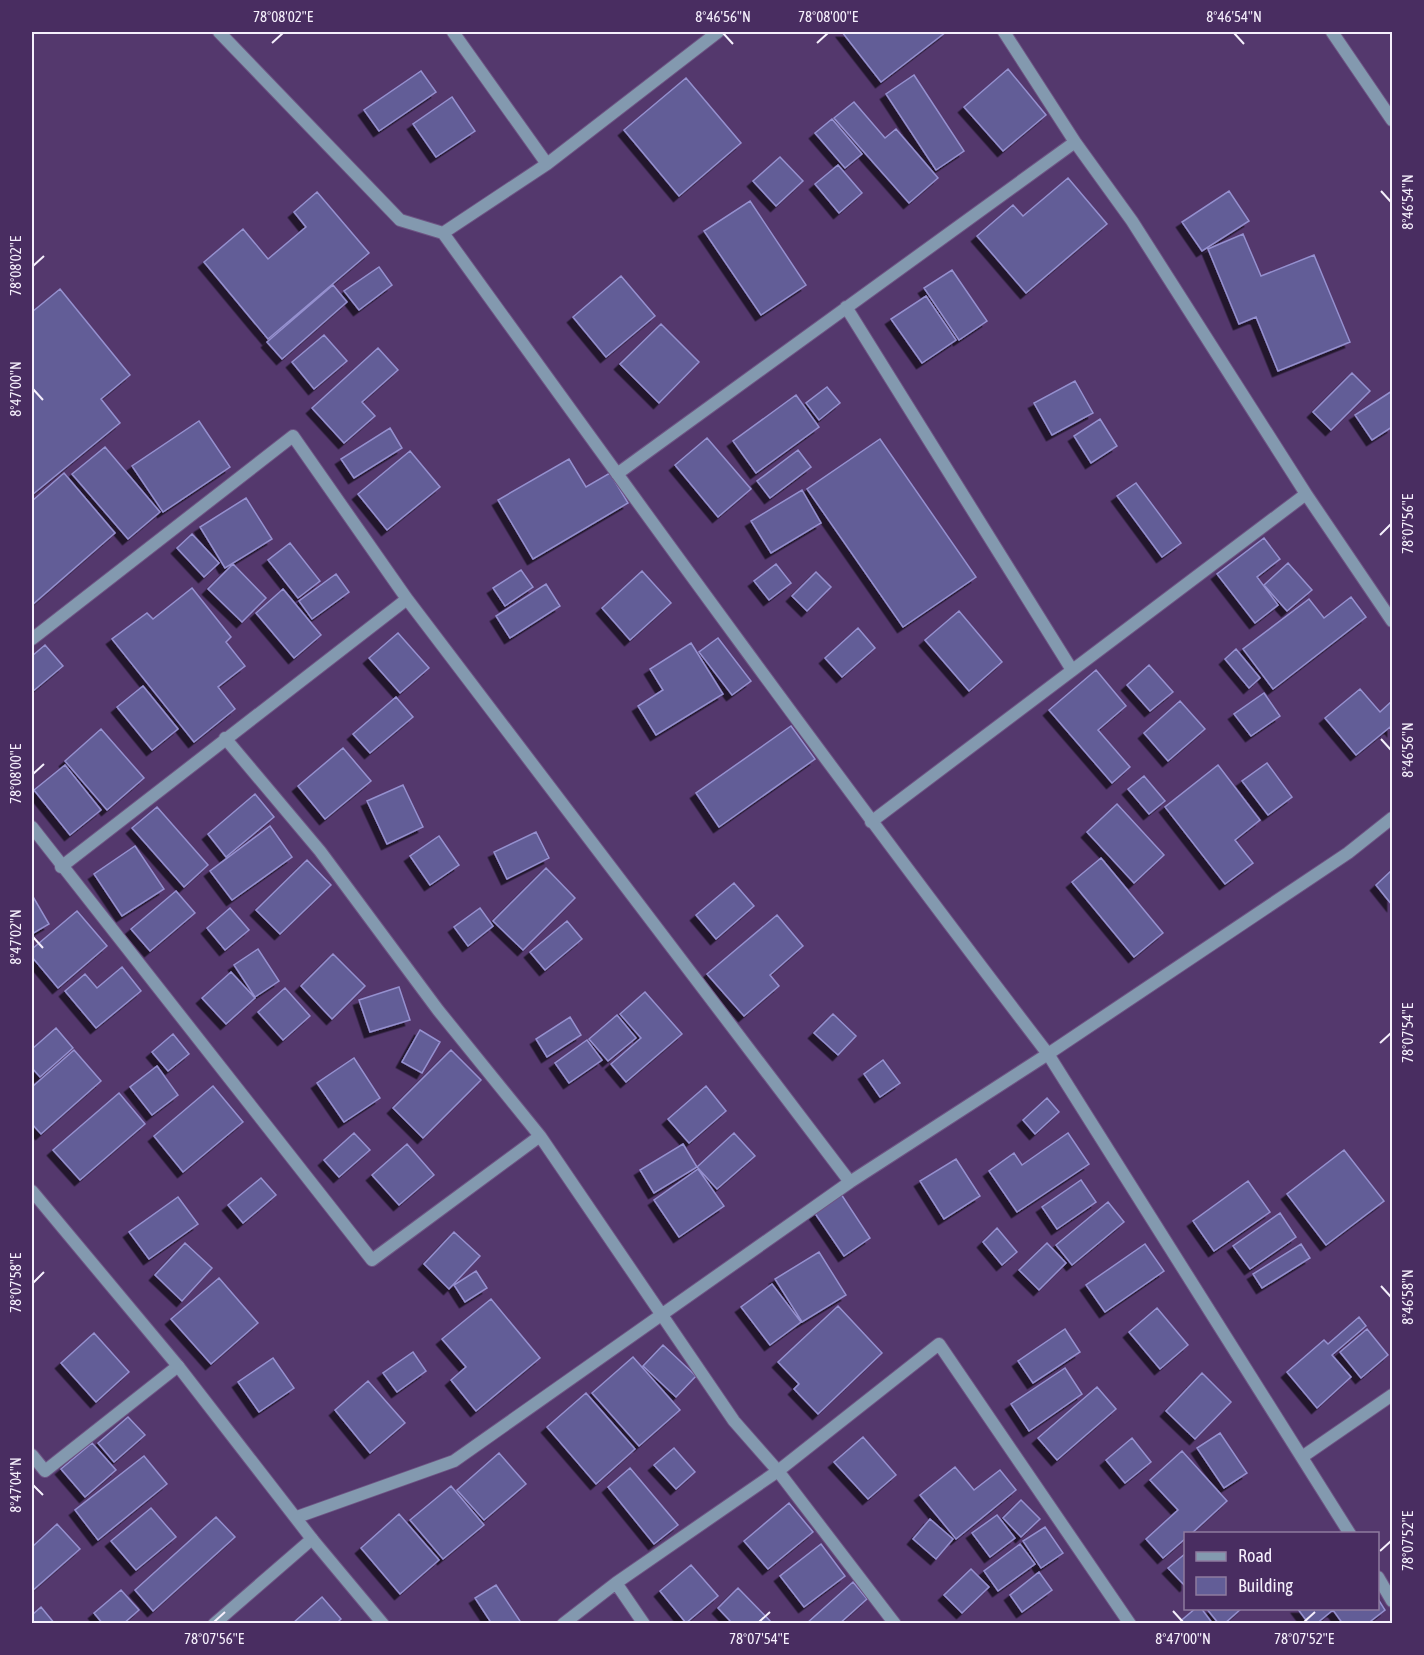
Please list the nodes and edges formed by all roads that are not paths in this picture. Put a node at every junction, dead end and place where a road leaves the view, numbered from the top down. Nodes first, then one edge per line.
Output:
1 (219, 32) edge
2 (453, 32) edge
3 (718, 32) edge
4 (1004, 32) edge
5 (1332, 32) edge
6 (1392, 120) edge
7 (1075, 142) junction
8 (546, 164) junction
9 (443, 233) junction
10 (846, 307) junction
11 (616, 474) junction
12 (1306, 494) junction
13 (407, 599) junction
14 (1392, 621) edge
15 (32, 639) edge
16 (1072, 670) junction
17 (225, 738) junction
18 (1392, 818) edge
19 (871, 822) junction
20 (32, 827) edge
21 (61, 867) junction
22 (1048, 1054) junction
23 (540, 1136) junction
24 (850, 1182) junction
25 (32, 1191) edge
26 (661, 1313) junction
27 (178, 1366) junction
28 (1392, 1395) edge
29 (32, 1455) edge
30 (1302, 1458) junction
31 (778, 1471) junction
32 (297, 1517) junction
33 (1349, 1532) edge
34 (312, 1539) junction
35 (1379, 1580) edge
36 (616, 1583) junction
37 (1392, 1601) edge
38 (214, 1623) edge
39 (383, 1623) edge
40 (563, 1623) edge
41 (644, 1623) edge
42 (895, 1623) edge
43 (1130, 1623) edge

1 - 9 street
2 - 8 street
3 - 8 street
4 - 7 street
5 - 6 street
7 - 10 street
7 - 12 street
8 - 9 street
9 - 11 street
10 - 11 street
10 - 16 street
11 - 19 street
12 - 14 street
12 - 16 street
13 - 15 street
13 - 17 street
13 - 24 street
16 - 19 street
17 - 21 street
17 - 23 street
18 - 22 street
19 - 22 street
20 - 21 street
21 - 23 street
22 - 24 street
22 - 30 street
23 - 26 street
24 - 26 street
25 - 27 street
26 - 31 street
26 - 32 street
27 - 29 street
27 - 32 street
28 - 30 street
30 - 33 street
31 - 36 street
31 - 42 street
31 - 43 street
32 - 34 street
34 - 38 street
34 - 39 street
35 - 37 street
36 - 40 street
36 - 41 street

